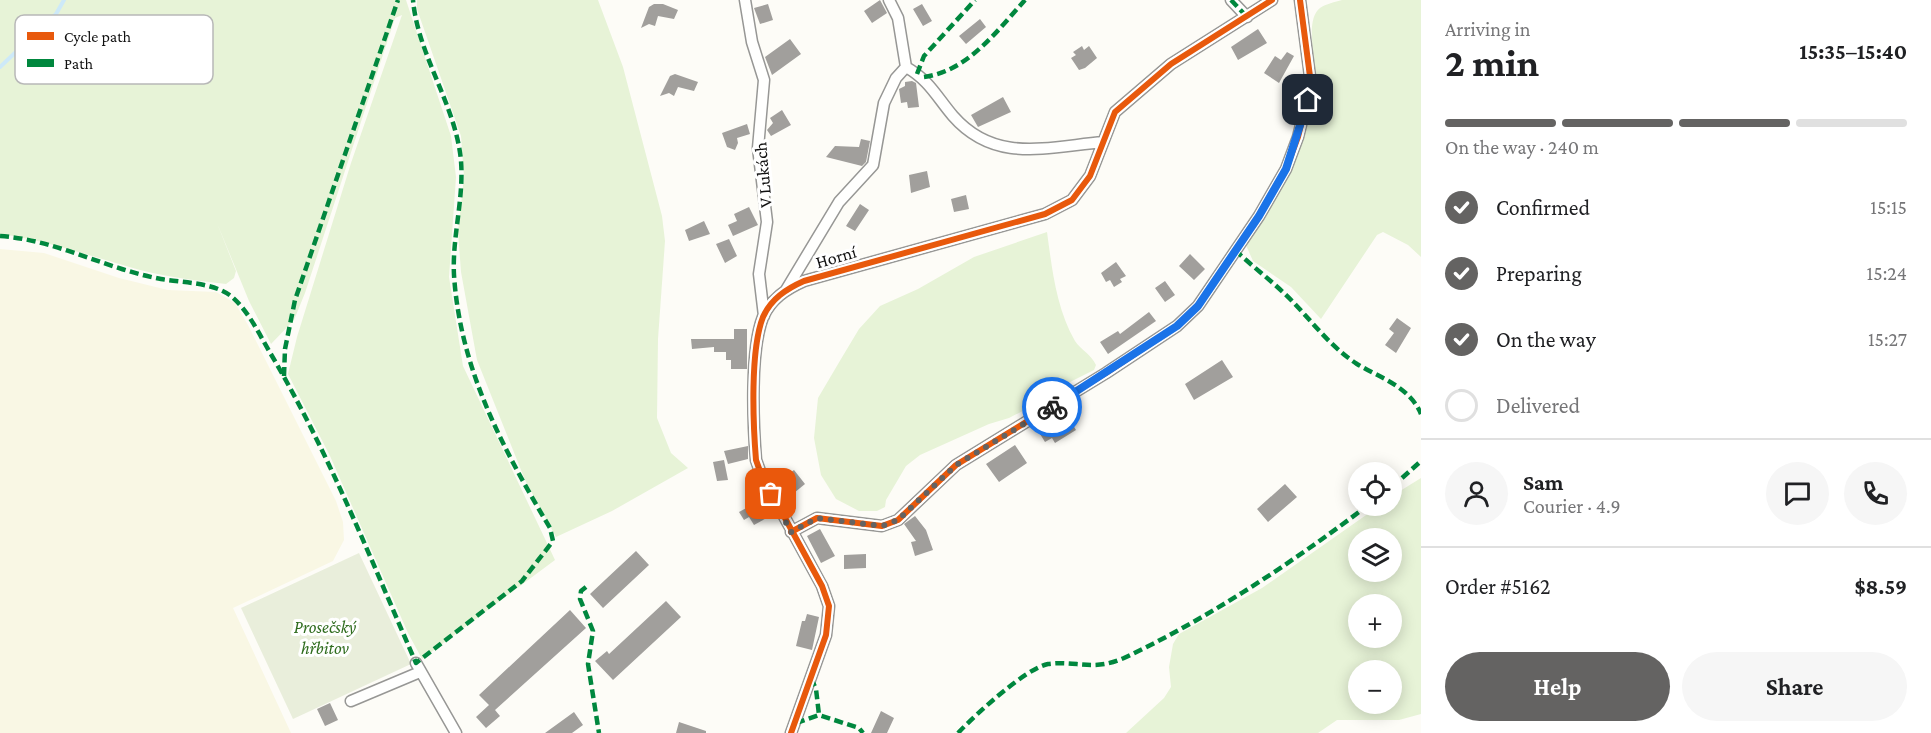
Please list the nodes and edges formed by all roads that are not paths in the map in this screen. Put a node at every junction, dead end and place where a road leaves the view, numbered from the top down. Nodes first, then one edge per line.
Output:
1 (745, 0) edge
2 (889, 0) edge
3 (1231, 0) edge
4 (1272, 0) edge
5 (1300, 0) edge
6 (1247, 17) junction
7 (906, 67) junction
8 (1103, 142) junction
9 (785, 290) junction
10 (764, 316) junction
11 (791, 532) junction
12 (351, 701) dead end
13 (456, 733) edge
14 (791, 733) edge

1 - 10 street, V Lukách
2 - 7 street
3 - 6 street
4 - 6 street, Horní
5 - 11 street
6 - 8 street, Horní
7 - 8 street
7 - 9 street
8 - 9 street, Horní
9 - 10 street, Horní
10 - 11 street, Horní
11 - 14 street, Horní
12 - 13 street

